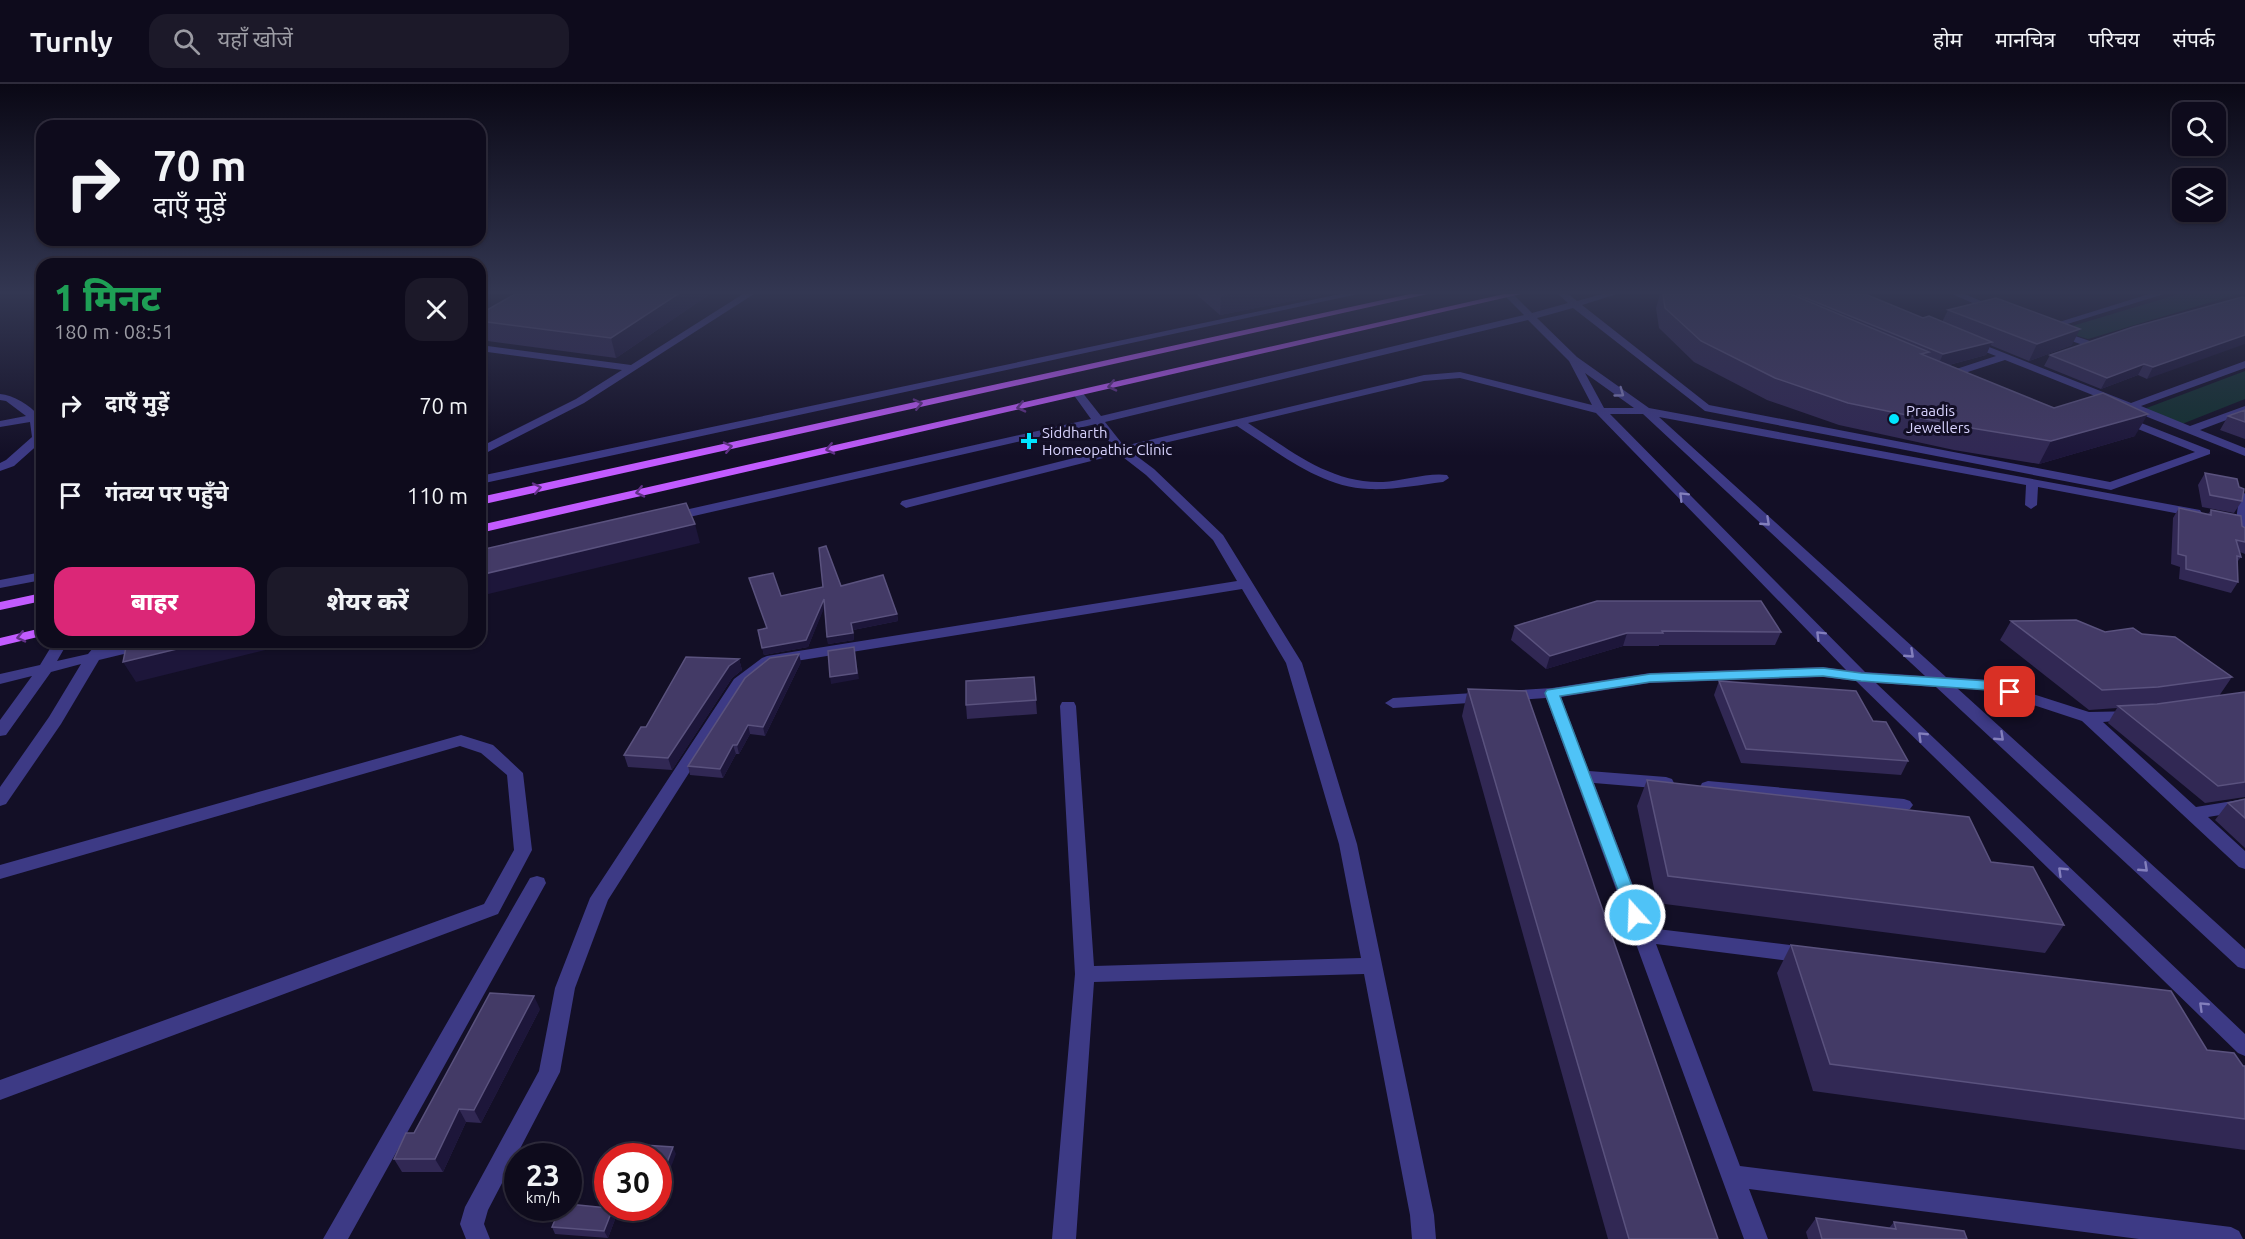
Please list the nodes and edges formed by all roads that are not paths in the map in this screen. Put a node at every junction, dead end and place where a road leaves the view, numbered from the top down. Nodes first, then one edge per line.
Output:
1 (665, 348) edge
2 (1104, 348) edge
3 (1174, 348) edge
4 (1281, 348) edge
5 (1399, 348) edge
6 (1562, 348) edge
7 (1630, 348) edge
8 (1983, 348) edge
9 (2078, 348) edge
10 (486, 349) edge
11 (2069, 351) edge
12 (2005, 357) junction
13 (1573, 359) junction
14 (2049, 359) edge
15 (1048, 360) junction
16 (2245, 364) edge
17 (2029, 366) junction
18 (633, 368) junction
19 (1062, 372) junction
20 (1962, 386) edge
21 (1078, 394) junction
22 (0, 397) edge
23 (2129, 407) junction
24 (2245, 409) edge
25 (1600, 411) junction
26 (1646, 411) junction
27 (2107, 412) edge
28 (35, 418) junction
29 (1100, 420) junction
30 (1239, 422) junction
31 (0, 424) edge
32 (36, 425) edge
33 (2190, 430) junction
34 (36, 440) edge
35 (486, 449) edge
36 (1121, 450) junction
37 (2245, 452) edge
38 (0, 467) edge
39 (1443, 478) dead end
40 (486, 479) edge
41 (2032, 483) junction
42 (2244, 498) edge
43 (486, 500) edge
44 (906, 504) dead end
45 (2031, 505) dead end
46 (2207, 515) edge
47 (660, 520) edge
48 (486, 528) edge
49 (2245, 536) edge
50 (36, 577) edge
51 (0, 584) edge
52 (1246, 584) junction
53 (36, 598) edge
54 (0, 606) edge
55 (36, 633) edge
56 (0, 642) edge
57 (57, 648) edge
58 (101, 648) edge
59 (131, 648) edge
60 (93, 657) junction
61 (45, 669) junction
62 (1861, 677) junction
63 (0, 679) edge
64 (1942, 683) junction
65 (1552, 693) junction
66 (1393, 703) dead end
67 (1068, 706) dead end
68 (2145, 714) edge
69 (2088, 717) junction
70 (0, 731) edge
71 (1583, 776) junction
72 (0, 800) edge
73 (1904, 805) dead end
74 (2245, 805) edge
75 (2191, 814) junction
76 (2245, 862) edge
77 (0, 872) edge
78 (537, 883) dead end
79 (1642, 935) junction
80 (1829, 958) edge
81 (2245, 961) edge
82 (1372, 966) junction
83 (1085, 974) junction
84 (2245, 1047) edge
85 (0, 1090) edge
86 (1732, 1176) junction
87 (335, 1239) edge
88 (478, 1239) edge
89 (1064, 1239) edge
90 (1424, 1239) edge
91 (1756, 1239) edge
92 (2231, 1239) edge

1 - 18 street
2 - 15 street
3 - 19 main road
4 -> 21 main road
5 - 29 street
6 - 13 street
7 - 27 street
8 - 12 street
9 - 11 street
10 - 18 street
12 - 17 street
12 - 20 street
13 - 25 street
13 -> 26 street
14 - 17 street
15 - 19 street
15 - 40 street
16 - 23 street
17 - 23 street
18 - 35 street
43 -> 19 main road
21 - 29 street
21 -> 48 main road
22 - 28 street
23 - 33 street
24 - 33 street
25 - 26 street
25 - 30 street
62 -> 25 street
26 - 41 street
26 -> 64 street
28 - 31 street
28 - 32 street
29 - 36 street
29 - 47 street
30 - 36 street
30 - 39 street
33 - 37 street
34 - 38 street
36 - 44 street
36 - 52 street
41 - 45 street
41 - 46 street
42 - 49 street
50 - 51 street
52 - 82 street
52 - 88 street
53 - 54 main road
55 -> 56 main road
57 - 61 street
58 - 60 street
59 - 60 street
60 - 61 street
60 - 72 street
61 - 63 street
61 - 70 street
62 - 64 street
62 - 65 street
84 -> 62 street
64 - 69 street
64 -> 81 street
65 - 66 street
65 - 71 street
67 - 83 street
68 - 69 street
69 - 75 street
71 - 73 street
71 - 79 street
74 - 75 street
75 - 76 street
77 - 85 street
78 - 87 street
79 - 80 street
79 - 86 street
82 - 83 street
82 - 90 street
83 - 89 street
86 - 91 street
86 - 92 street

